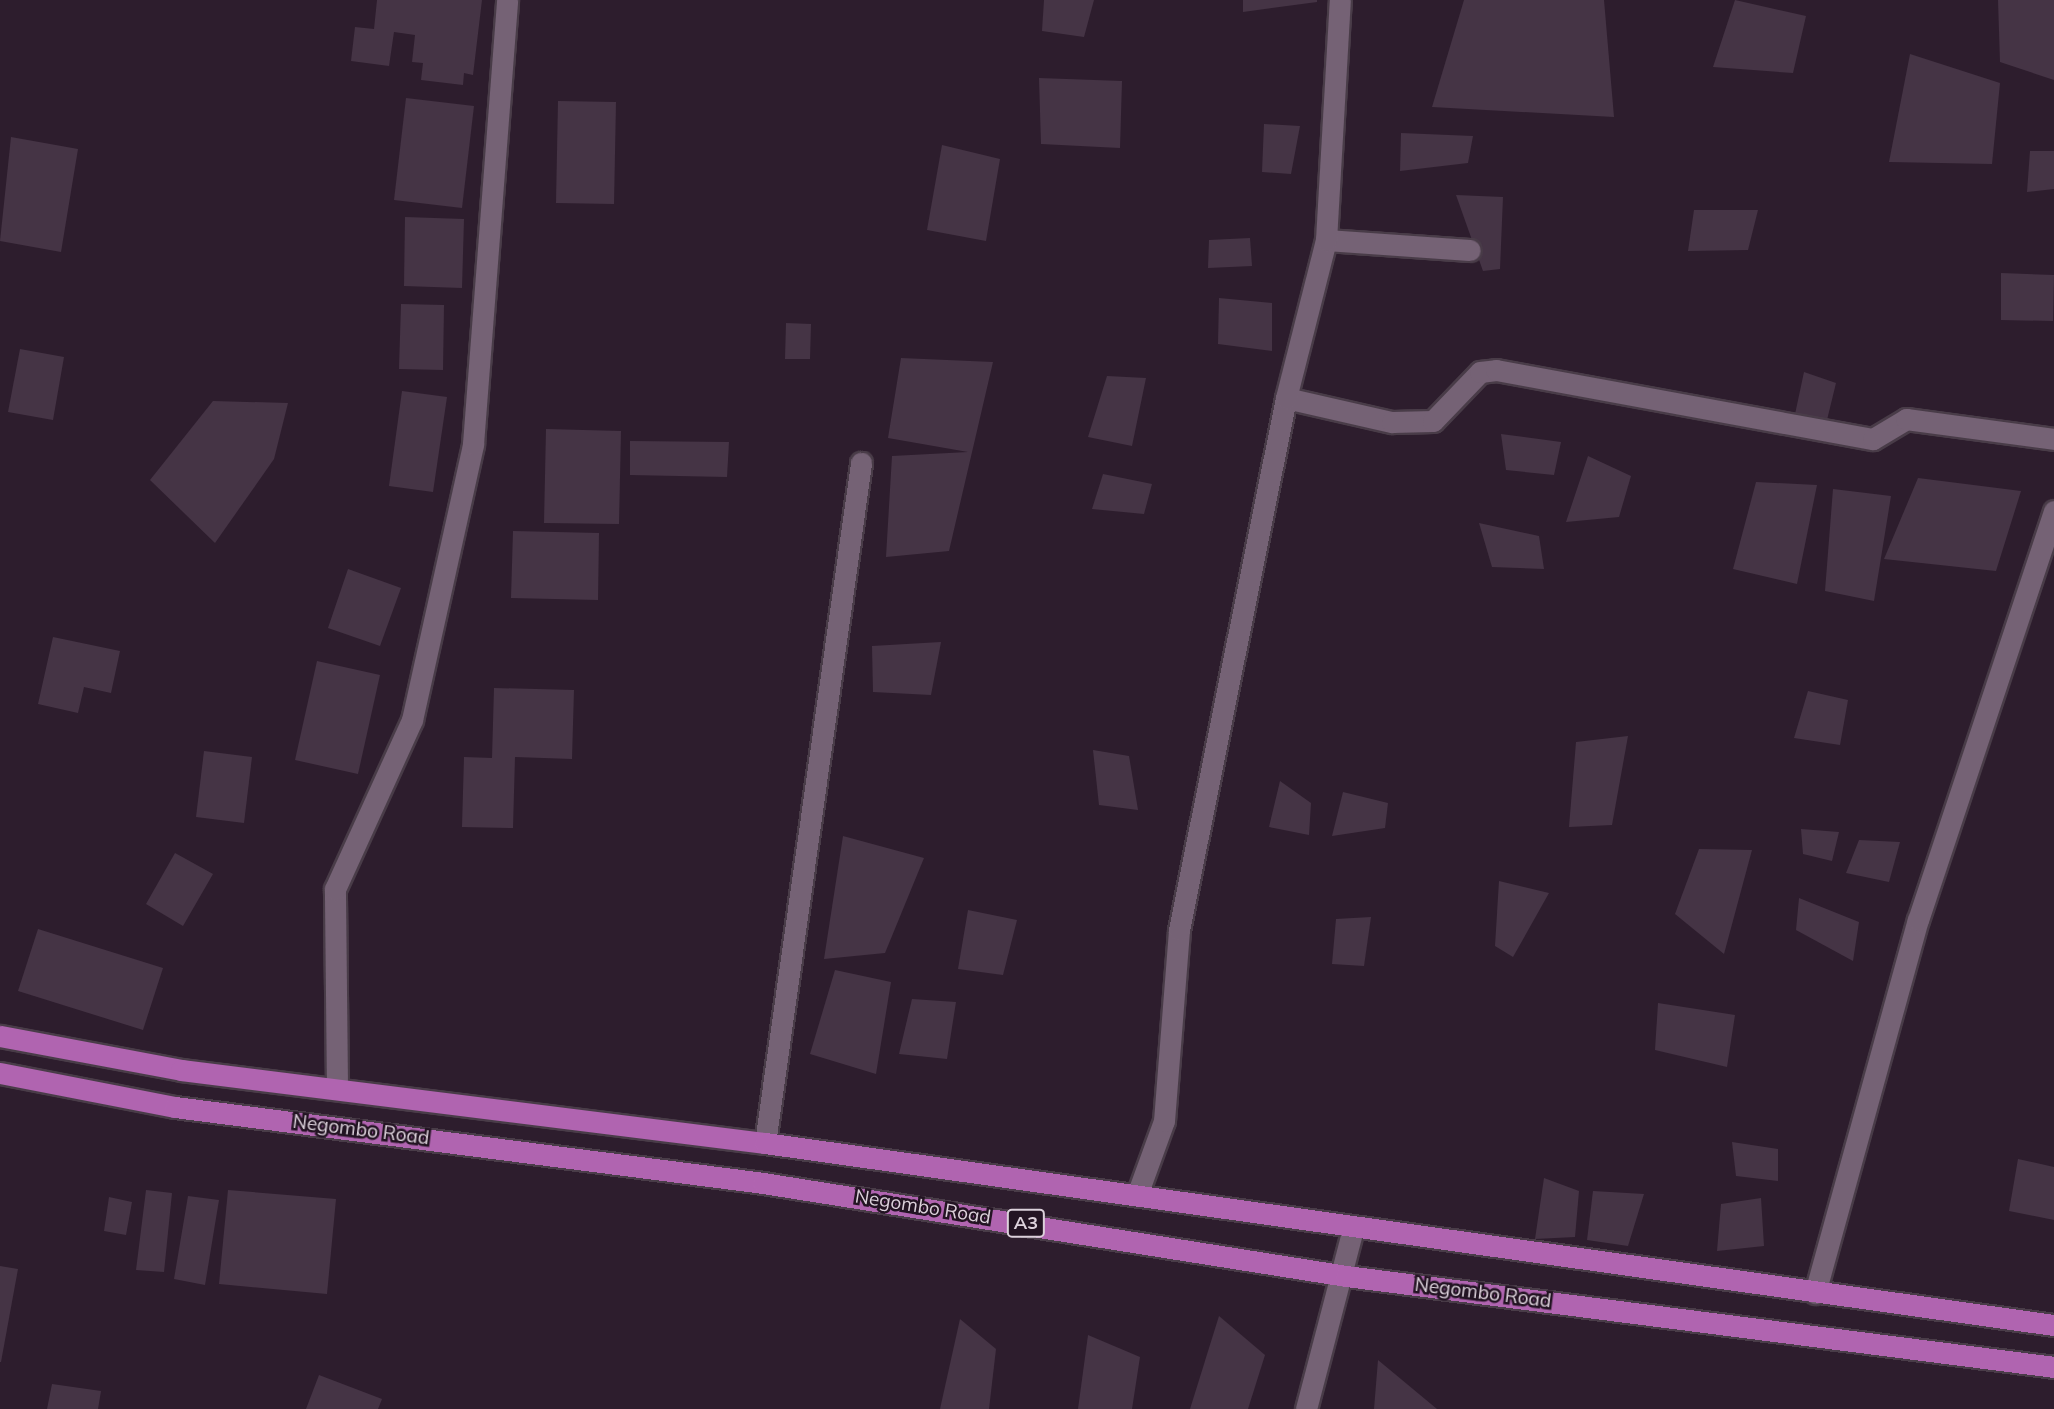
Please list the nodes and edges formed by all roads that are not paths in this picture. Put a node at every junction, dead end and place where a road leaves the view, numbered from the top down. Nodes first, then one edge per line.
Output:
1 (507, 0) edge
2 (1340, 0) edge
3 (1326, 240) junction
4 (1470, 250) dead end
5 (1286, 398) junction
6 (2054, 439) edge
7 (861, 463) dead end
8 (2054, 511) edge
9 (0, 1036) edge
10 (0, 1073) edge
11 (337, 1088) junction
12 (765, 1143) junction
13 (1138, 1195) junction
14 (1353, 1229) junction
15 (1346, 1276) junction
16 (1815, 1293) junction
17 (2054, 1325) edge
18 (2054, 1367) edge
19 (1306, 1409) edge

1 - 11 street
2 - 3 street
3 - 4 street
3 - 5 street
5 - 6 street
5 - 13 street
7 - 12 street
8 - 16 street
9 - 11 highway, Negombo Road / A3
10 - 15 highway, Negombo Road / A3
11 - 12 highway, Negombo Road / A3
12 - 13 highway, Negombo Road / A3
13 - 14 highway, Negombo Road / A3
14 - 15 street
14 - 16 highway, Negombo Road / A3
15 - 18 highway, Negombo Road / A3
15 - 19 street
16 - 17 highway, Negombo Road / A3

